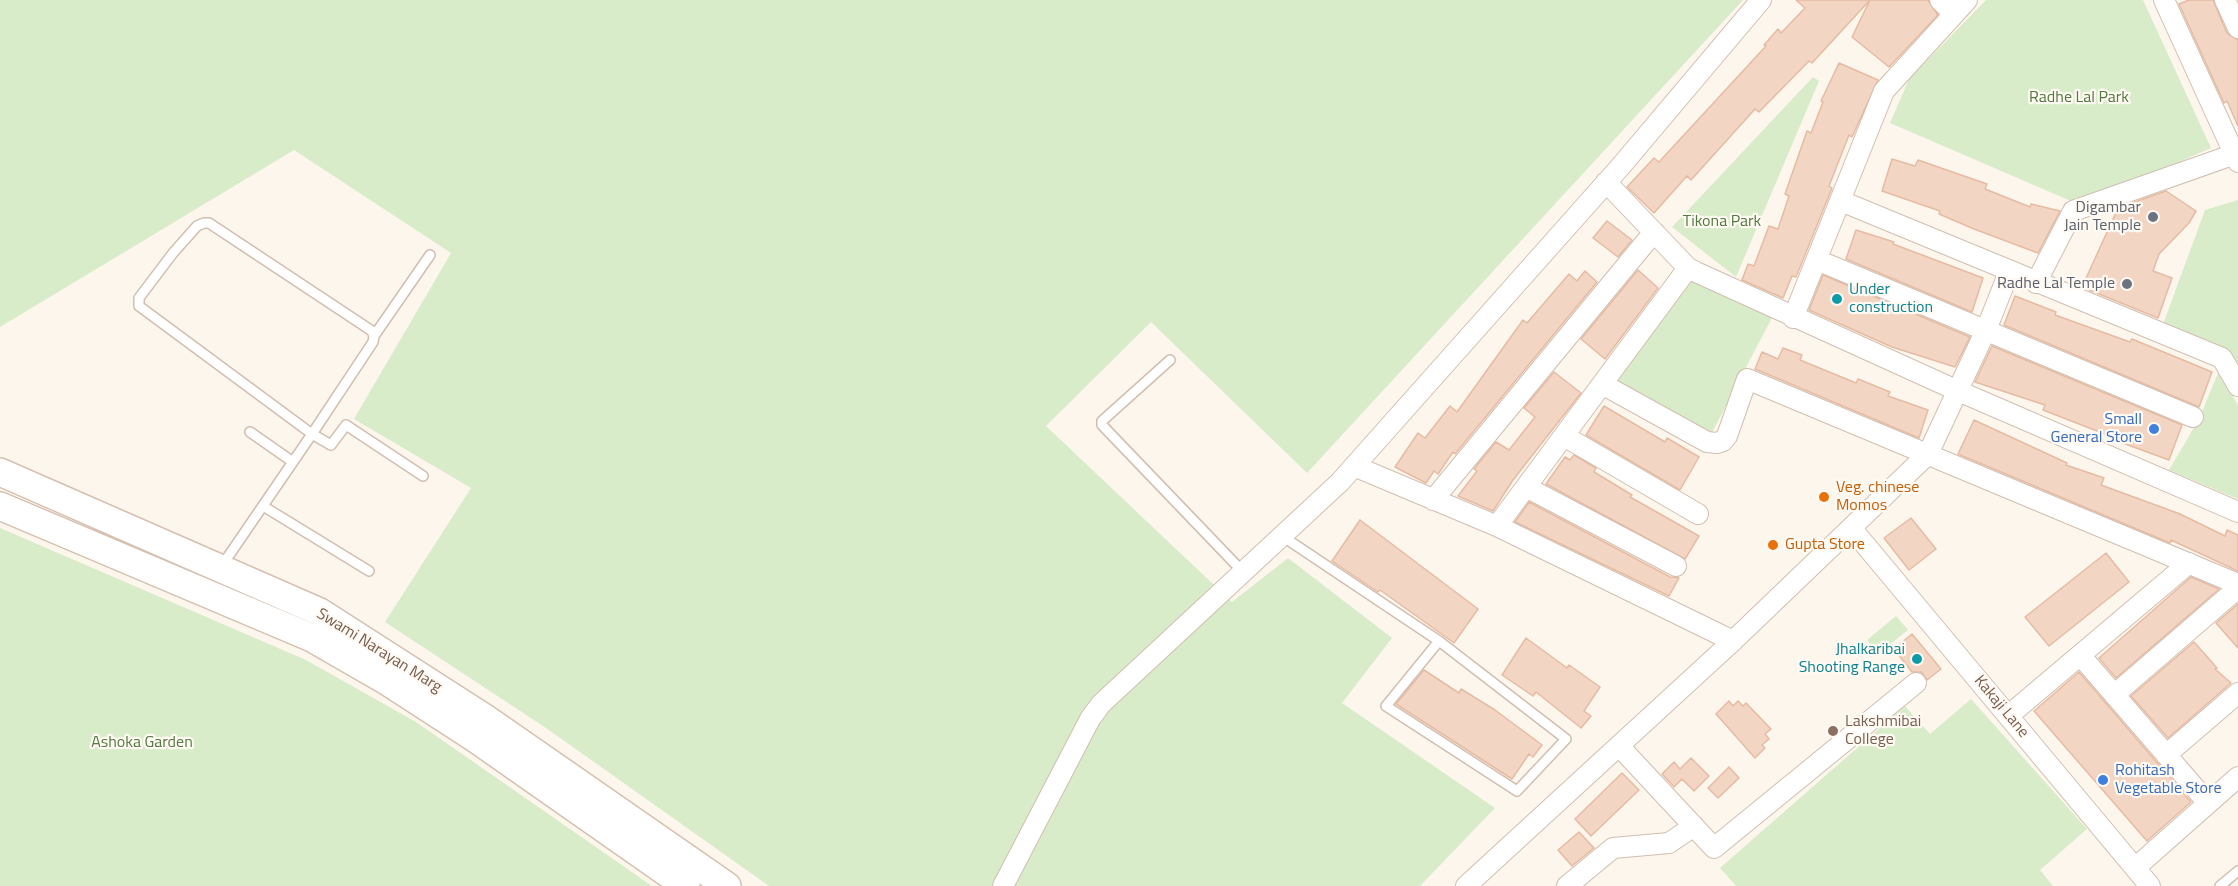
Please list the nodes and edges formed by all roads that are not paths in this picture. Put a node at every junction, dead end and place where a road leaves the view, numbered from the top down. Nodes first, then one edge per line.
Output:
1 (1761, 0) edge
2 (1940, 0) edge
3 (2164, 0) edge
4 (2225, 0) edge
5 (1961, 7) edge
6 (2238, 28) edge
7 (2237, 156) edge
8 (1606, 182) junction
9 (1841, 201) junction
10 (1654, 232) junction
11 (430, 255) dead end
12 (1817, 260) junction
13 (1688, 267) junction
14 (2009, 272) junction
15 (2036, 283) junction
16 (1793, 318) junction
17 (1986, 330) junction
18 (374, 336) junction
19 (1170, 360) dead end
20 (1602, 384) junction
21 (2238, 386) edge
22 (1956, 390) junction
23 (2193, 417) dead end
24 (250, 432) dead end
25 (312, 434) junction
26 (1564, 435) junction
27 (1928, 454) junction
28 (293, 462) junction
29 (1354, 466) junction
30 (0, 472) edge
31 (423, 476) dead end
32 (1526, 487) junction
33 (1433, 500) junction
34 (0, 506) edge
35 (263, 506) junction
36 (2238, 512) edge
37 (1698, 514) dead end
38 (1497, 526) junction
39 (1852, 529) junction
40 (1282, 536) junction
41 (2189, 563) junction
42 (1676, 566) dead end
43 (220, 569) junction
44 (369, 571) dead end
45 (1243, 572) junction
46 (2238, 586) edge
47 (1439, 641) junction
48 (1732, 641) junction
49 (2080, 655) junction
50 (1916, 683) dead end
51 (2238, 693) edge
52 (2114, 695) junction
53 (2008, 716) junction
54 (1619, 746) junction
55 (2166, 755) junction
56 (2238, 777) edge
57 (2208, 803) junction
58 (1694, 826) junction
59 (2135, 868) junction
60 (2238, 871) edge
61 (2148, 885) edge
62 (686, 886) edge
63 (727, 886) edge
64 (1003, 886) edge
65 (1466, 886) edge
66 (1567, 886) edge
67 (2220, 886) edge

1 - 8 street
2 - 5 street
3 - 7 street
4 - 6 street
5 - 9 street
7 - 15 street
8 - 10 street
8 - 29 street
9 - 12 street
9 - 14 street
10 - 13 street
10 - 33 street
11 - 18 lane
12 - 16 street
12 - 17 street
13 - 16 street
13 - 20 street
14 - 15 street
14 - 17 street
15 - 21 street
16 - 22 street
17 - 22 street
17 - 23 street
18 - 25 lane
18 - 25 lane
19 - 45 lane
20 - 26 street
20 - 27 street
22 - 27 street
22 - 36 street
24 - 28 lane
25 - 28 lane
25 - 31 lane
26 - 32 street
26 - 37 street
27 - 39 street
27 - 41 street
28 - 35 lane
29 - 33 street
29 - 40 street
30 - 43 main road, Swami Narayan Marg
32 - 38 street
32 - 42 street
33 - 38 street
34 - 62 main road, Swami Narayan Marg
35 - 43 lane
35 - 44 lane
38 - 48 street
39 - 48 street
39 - 53 street, Kakaji Lane
40 - 45 street
40 - 47 lane
41 - 46 street
41 - 49 street
43 - 63 main road, Swami Narayan Marg
45 - 64 street
46 - 52 street
47 - 47 lane
48 - 54 street
49 - 52 street
49 - 53 street
50 - 58 street
51 - 55 street
52 - 55 street
53 - 59 street, Kakaji Lane
54 - 58 street
54 - 65 street
55 - 57 street
56 - 57 street
57 - 59 street
58 - 66 street
59 - 61 street, Kakaji Lane
60 - 67 lane

